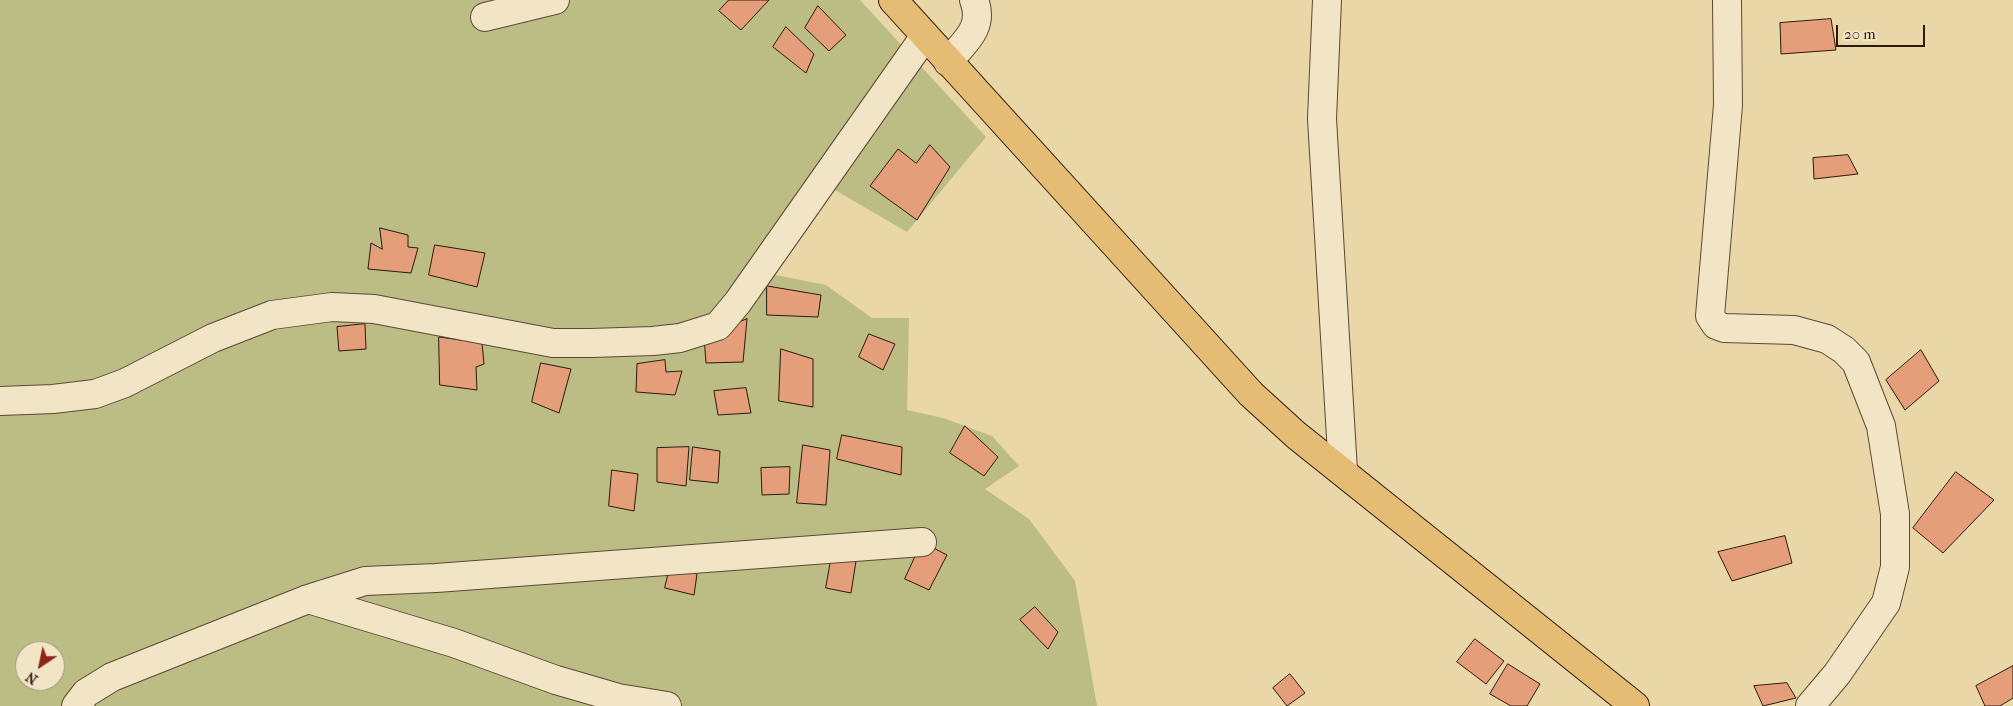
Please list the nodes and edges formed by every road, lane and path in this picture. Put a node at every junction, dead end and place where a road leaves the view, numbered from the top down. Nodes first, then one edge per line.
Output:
1 (555, 0) edge
2 (893, 0) edge
3 (974, 0) edge
4 (1327, 0) edge
5 (1727, 0) edge
6 (485, 17) dead end
7 (924, 36) junction
8 (948, 62) junction
9 (0, 400) edge
10 (1343, 472) junction
11 (922, 542) dead end
12 (308, 599) junction
13 (76, 706) edge
14 (667, 706) edge
15 (1635, 706) edge
16 (1810, 706) edge

1 - 6 street
2 - 7 main road
3 - 8 street
4 - 10 street
5 - 16 street
7 - 8 main road
7 - 9 street
8 - 10 main road
10 - 15 main road
11 - 12 street
12 - 13 street
12 - 14 street

